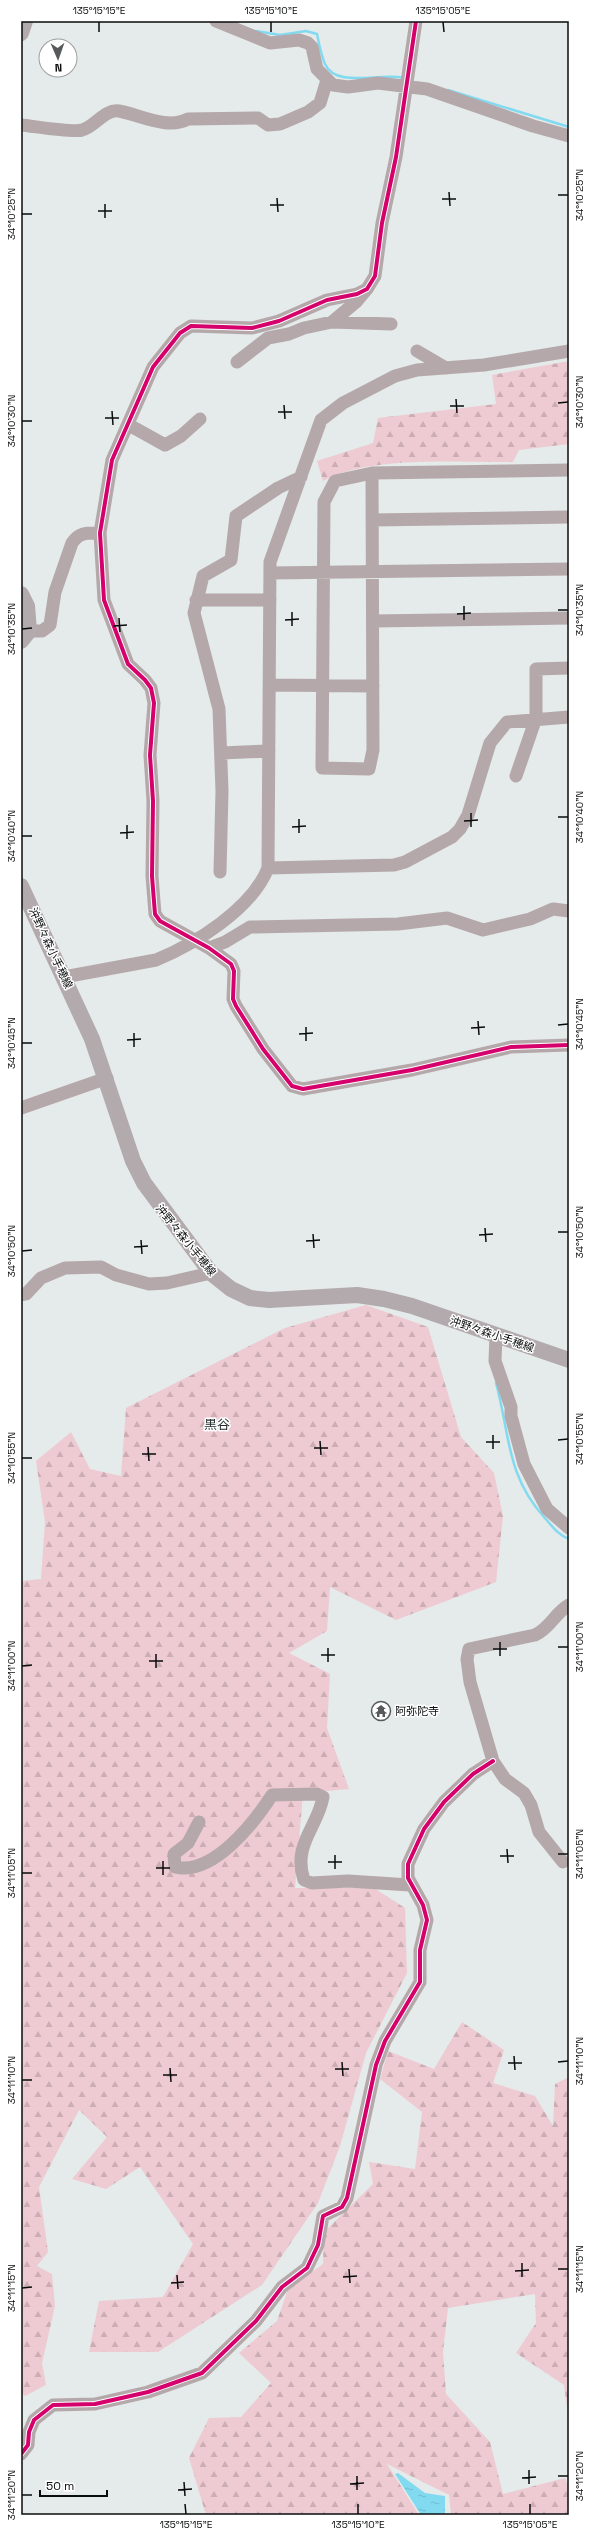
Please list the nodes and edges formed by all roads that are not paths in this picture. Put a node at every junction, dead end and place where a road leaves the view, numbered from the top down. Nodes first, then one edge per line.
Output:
1 (25, 21) edge
2 (216, 21) edge
3 (416, 21) edge
4 (21, 33) edge
5 (327, 80) junction
6 (405, 85) junction
7 (21, 125) edge
8 (569, 136) edge
9 (367, 289) junction
10 (332, 322) junction
11 (391, 324) dead end
12 (416, 351) dead end
13 (569, 351) edge
14 (238, 362) dead end
15 (446, 368) junction
16 (200, 418) dead end
17 (129, 425) junction
18 (569, 470) edge
19 (372, 473) junction
20 (301, 477) junction
21 (569, 517) edge
22 (372, 520) junction
23 (100, 533) junction
24 (569, 569) edge
25 (372, 572) junction
26 (270, 573) junction
27 (323, 573) junction
28 (21, 594) edge
29 (196, 600) junction
30 (270, 600) junction
31 (569, 618) edge
32 (373, 621) junction
33 (25, 636) edge
34 (569, 668) edge
35 (270, 685) junction
36 (322, 686) junction
37 (373, 686) junction
38 (569, 717) edge
39 (536, 718) junction
40 (268, 751) junction
41 (221, 753) junction
42 (516, 776) dead end
43 (268, 868) junction
44 (220, 872) dead end
45 (21, 886) edge
46 (569, 911) edge
47 (192, 940) junction
48 (209, 948) junction
49 (64, 976) junction
50 (569, 1045) edge
51 (107, 1078) junction
52 (21, 1108) edge
53 (211, 1273) junction
54 (21, 1294) edge
55 (496, 1335) junction
56 (569, 1360) edge
57 (569, 1528) edge
58 (569, 1604) edge
59 (493, 1761) junction
60 (199, 1822) dead end
61 (564, 1862) dead end
62 (410, 1885) junction
63 (21, 2454) edge

1 - 4 main road
2 - 5 street
3 - 6 street
5 - 6 street
5 - 7 street
6 - 8 street
6 - 9 street
9 - 10 street
9 - 17 street
10 - 11 street
10 - 14 street
12 - 15 street
13 - 15 street
15 - 20 street
16 - 17 street
17 - 23 street
18 - 19 street
19 - 22 street
19 - 27 street
20 - 26 street
20 - 29 street
21 - 22 street
22 - 25 street
23 - 33 street
23 - 47 street
24 - 25 street
25 - 27 street
25 - 32 street
26 - 27 street
26 - 30 street
27 - 36 street
28 - 33 main road
29 - 30 street
29 - 41 street
30 - 35 street
31 - 32 street
32 - 37 street
34 - 39 street
35 - 36 street
35 - 40 street
36 - 37 street
36 - 37 street
38 - 39 street
39 - 42 street
39 - 43 street
40 - 41 street
40 - 43 street
41 - 44 street
43 - 47 street
45 - 49 main road, 沖野々森小手穂線
46 - 48 street
47 - 48 street
47 - 49 street
48 - 50 street
49 - 51 main road, 沖野々森小手穂線
51 - 52 street
51 - 53 main road, 沖野々森小手穂線
53 - 54 street
53 - 55 main road, 沖野々森小手穂線
55 - 56 main road, 沖野々森小手穂線
55 - 57 street
58 - 59 street
59 - 61 street
59 - 62 street
60 - 62 street
62 - 63 street

